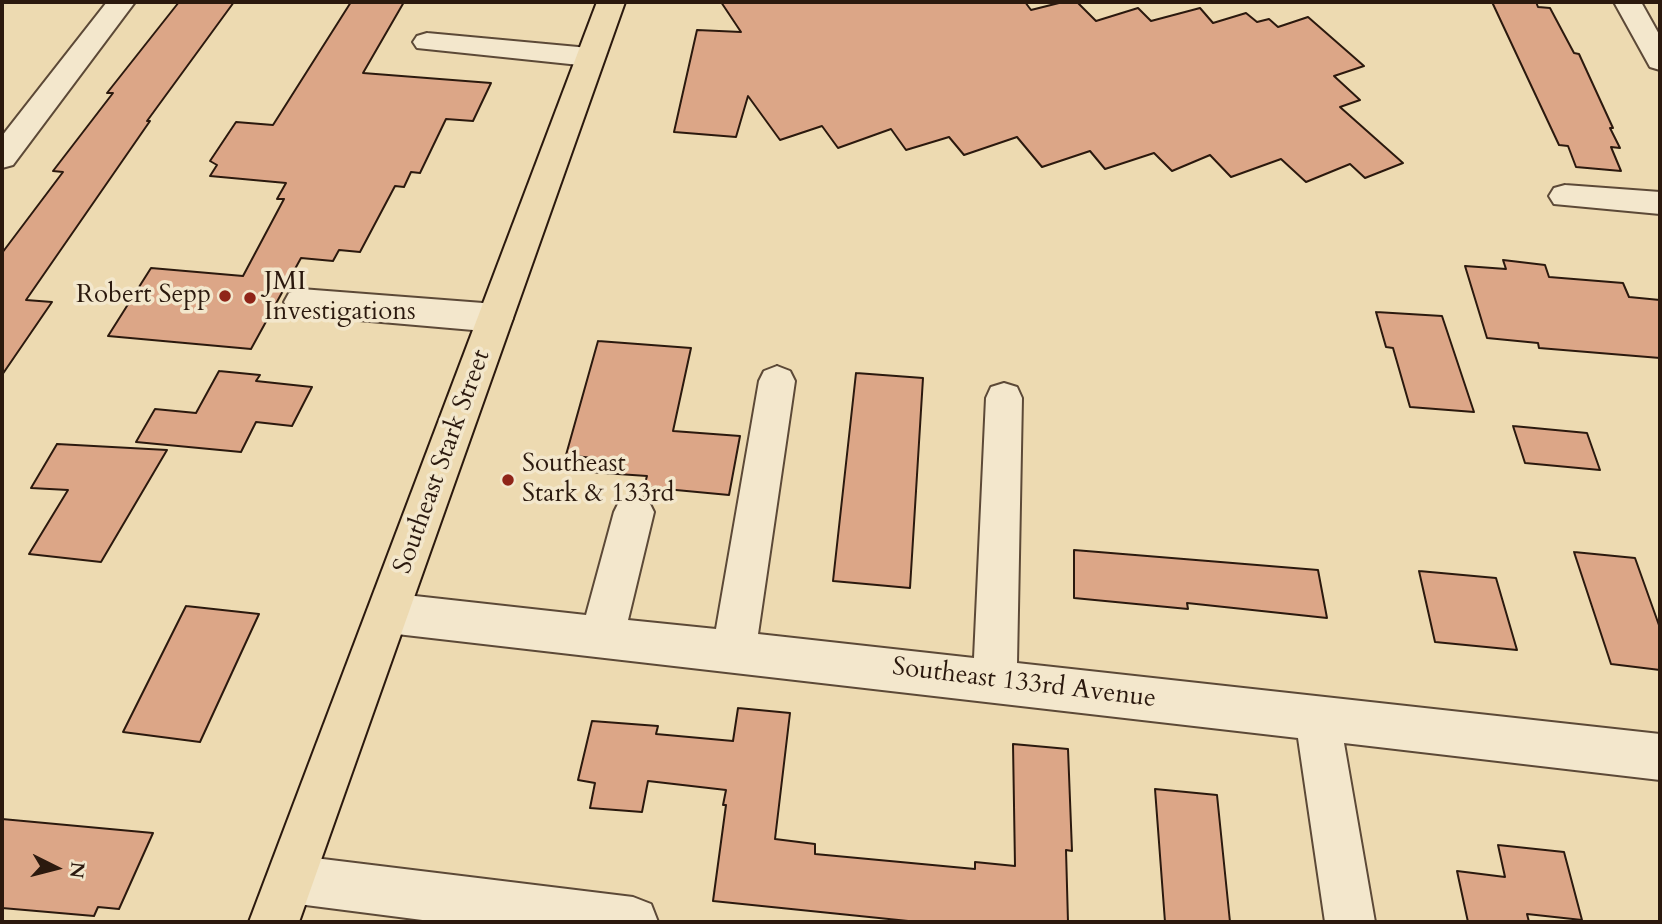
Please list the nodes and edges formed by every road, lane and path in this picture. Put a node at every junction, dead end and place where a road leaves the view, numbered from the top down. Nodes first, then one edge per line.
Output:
1 (121, 2) edge
2 (611, 2) edge
3 (1627, 2) edge
4 (426, 41) dead end
5 (589, 57) junction
6 (1660, 61) edge
7 (2, 157) edge
8 (1565, 196) dead end
9 (1660, 203) edge
10 (301, 302) dead end
11 (496, 318) junction
12 (778, 382) dead end
13 (1004, 398) dead end
14 (634, 512) dead end
15 (388, 612) junction
16 (602, 637) junction
17 (734, 650) junction
18 (995, 681) junction
19 (1317, 718) junction
20 (1660, 757) edge
21 (282, 901) edge
22 (634, 922) edge
23 (1350, 922) edge

1 - 7 street
2 - 5 main road, Southeast Stark Street
3 - 6 street
4 - 5 street
5 - 11 main road, Southeast Stark Street
8 - 9 street
10 - 11 street
11 - 15 main road, Southeast Stark Street
12 - 17 street
13 - 18 street
14 - 16 street
15 - 16 street, Southeast 133rd Avenue
15 - 21 main road, Southeast Stark Street
16 - 17 street, Southeast 133rd Avenue
17 - 18 street, Southeast 133rd Avenue
18 - 19 street, Southeast 133rd Avenue
19 - 20 street, Southeast 133rd Avenue
19 - 23 street
21 - 22 street

